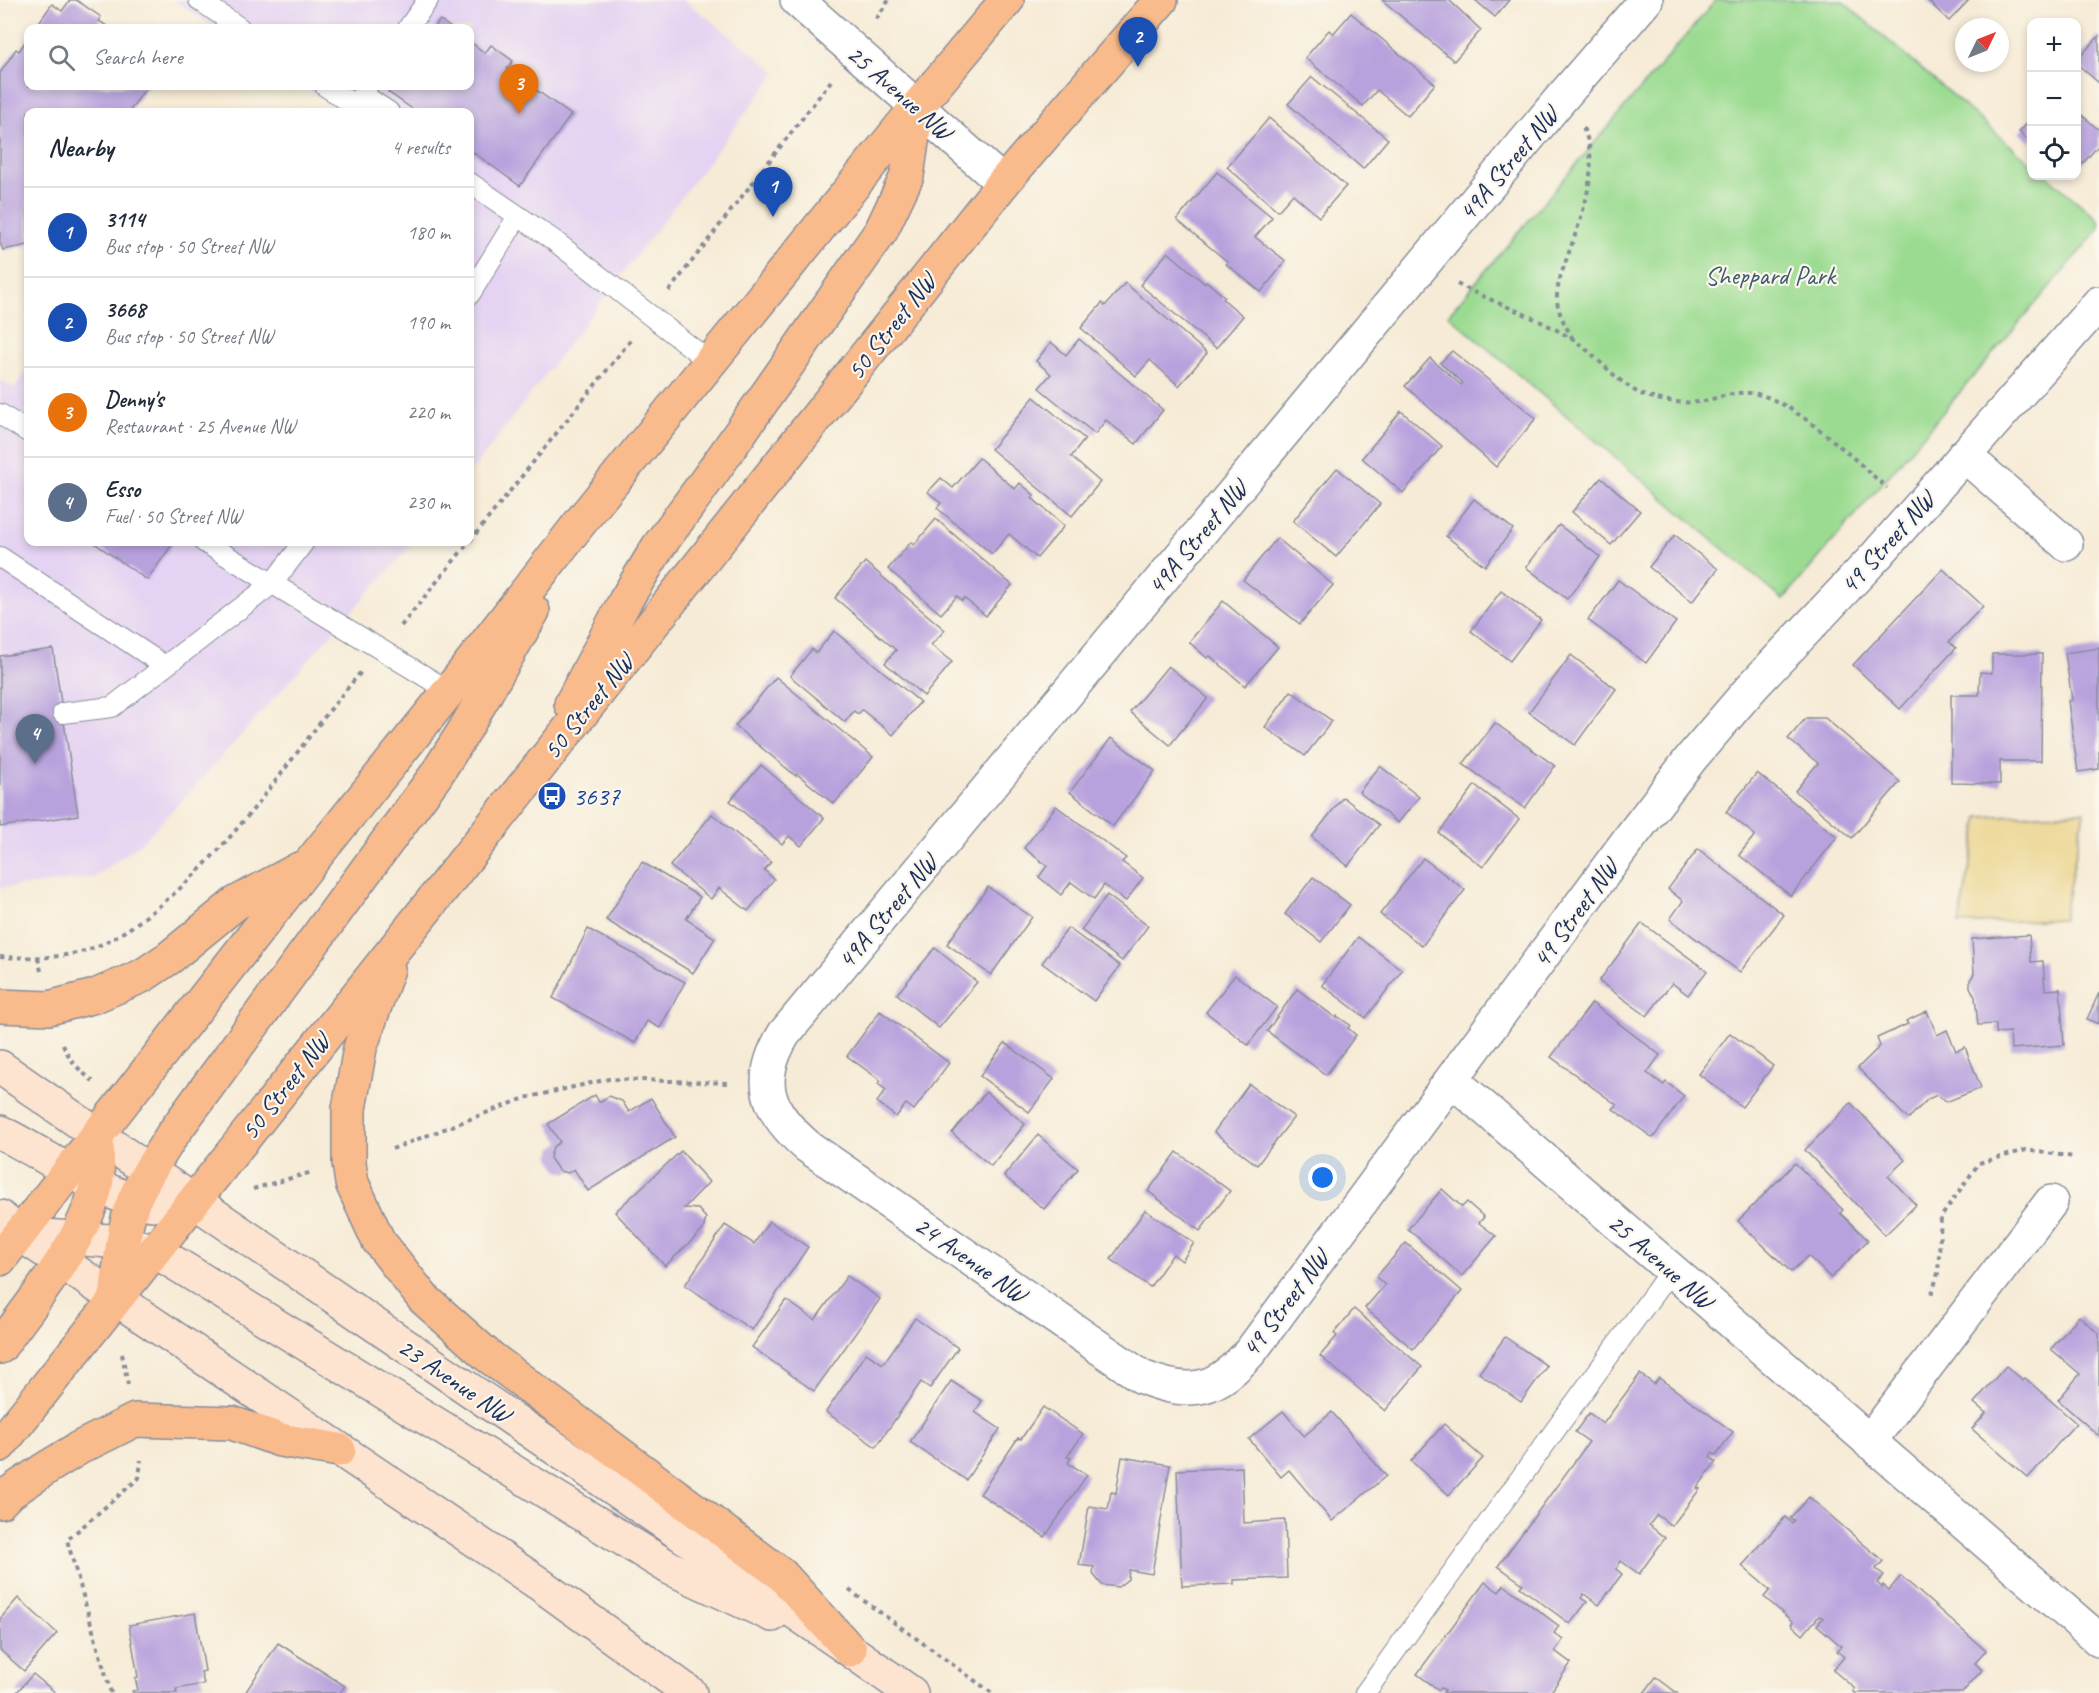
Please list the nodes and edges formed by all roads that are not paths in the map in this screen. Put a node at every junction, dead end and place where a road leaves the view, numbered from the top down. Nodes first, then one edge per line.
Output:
1 (199, 0) edge
2 (428, 0) edge
3 (797, 0) edge
4 (1006, 0) edge
5 (1161, 0) edge
6 (1646, 0) edge
7 (234, 24) edge
8 (411, 24) edge
9 (331, 90) edge
10 (366, 90) edge
11 (917, 107) junction
12 (359, 108) edge
13 (383, 108) edge
14 (474, 171) edge
15 (1004, 183) junction
16 (474, 186) edge
17 (518, 216) junction
18 (537, 229) junction
19 (474, 288) edge
20 (2099, 303) edge
21 (710, 362) junction
22 (0, 414) edge
23 (24, 429) edge
24 (1964, 455) junction
25 (594, 505) junction
26 (2066, 544) dead end
27 (210, 546) edge
28 (301, 546) edge
29 (0, 557) edge
30 (272, 584) junction
31 (165, 666) junction
32 (449, 691) junction
33 (63, 713) dead end
34 (537, 769) junction
35 (311, 862) junction
36 (396, 944) junction
37 (0, 1006) edge
38 (0, 1067) edge
39 (1452, 1080) junction
40 (769, 1084) joint
41 (0, 1132) edge
42 (97, 1135) junction
43 (149, 1171) junction
44 (83, 1178) junction
45 (194, 1200) junction
46 (134, 1201) junction
47 (2051, 1202) dead end
48 (10, 1225) edge
49 (122, 1242) junction
50 (67, 1249) junction
51 (155, 1251) junction
52 (0, 1259) edge
53 (1671, 1270) junction
54 (116, 1297) junction
55 (0, 1347) edge
56 (1206, 1385) joint
57 (1869, 1442) junction
58 (0, 1445) edge
59 (339, 1450) junction
60 (0, 1502) edge
61 (2099, 1640) edge
62 (856, 1653) junction
63 (690, 1693) edge
64 (910, 1693) edge
65 (1365, 1693) edge

1 - 7 lane
2 - 8 lane
3 - 11 street, 25 Avenue NW
4 - 11 main road
5 - 15 main road, 50 Street NW
6 - 40 street, 49A Street NW
9 - 12 lane
10 - 13 lane
11 - 15 street, 25 Avenue NW
11 - 21 main road
11 - 34 main road
14 - 18 lane
15 - 34 main road, 50 Street NW
16 - 17 lane
17 - 18 lane
17 - 19 lane
18 - 21 lane
20 - 24 street, 49 Street NW
21 - 25 main road
22 - 23 lane
24 - 26 street
24 - 39 street, 49 Street NW
25 - 32 main road
25 - 43 main road
27 - 30 lane
28 - 30 lane
29 - 31 lane
30 - 31 lane
30 - 32 lane
31 - 33 lane
32 - 35 main road
34 - 36 main road, 50 Street NW
35 - 37 main road
35 - 42 main road
36 - 45 main road, 50 Street NW
36 - 62 main road
38 - 42 main road, 23 Avenue NW
39 - 53 street, 25 Avenue NW
39 - 56 street, 49 Street NW
40 - 56 street, 24 Avenue NW
41 - 44 main road
42 - 43 main road, 23 Avenue NW
42 - 44 main road
43 - 45 main road, 23 Avenue NW
43 - 46 main road
44 - 46 main road
44 - 48 main road
44 - 50 main road
45 - 46 main road
45 - 51 main road, 50 Street NW
45 - 62 main road, 23 Avenue NW
46 - 49 main road
47 - 57 street
48 - 50 main road
48 - 52 main road
49 - 50 main road
49 - 51 main road
49 - 54 main road
50 - 54 main road
50 - 55 main road
51 - 54 main road, 50 Street NW
51 - 62 main road
53 - 57 street, 25 Avenue NW
53 - 65 lane
54 - 58 main road, 50 Street NW
54 - 59 main road
57 - 61 street, 25 Avenue NW
59 - 60 main road
59 - 63 main road
62 - 64 main road, 23 Avenue NW

